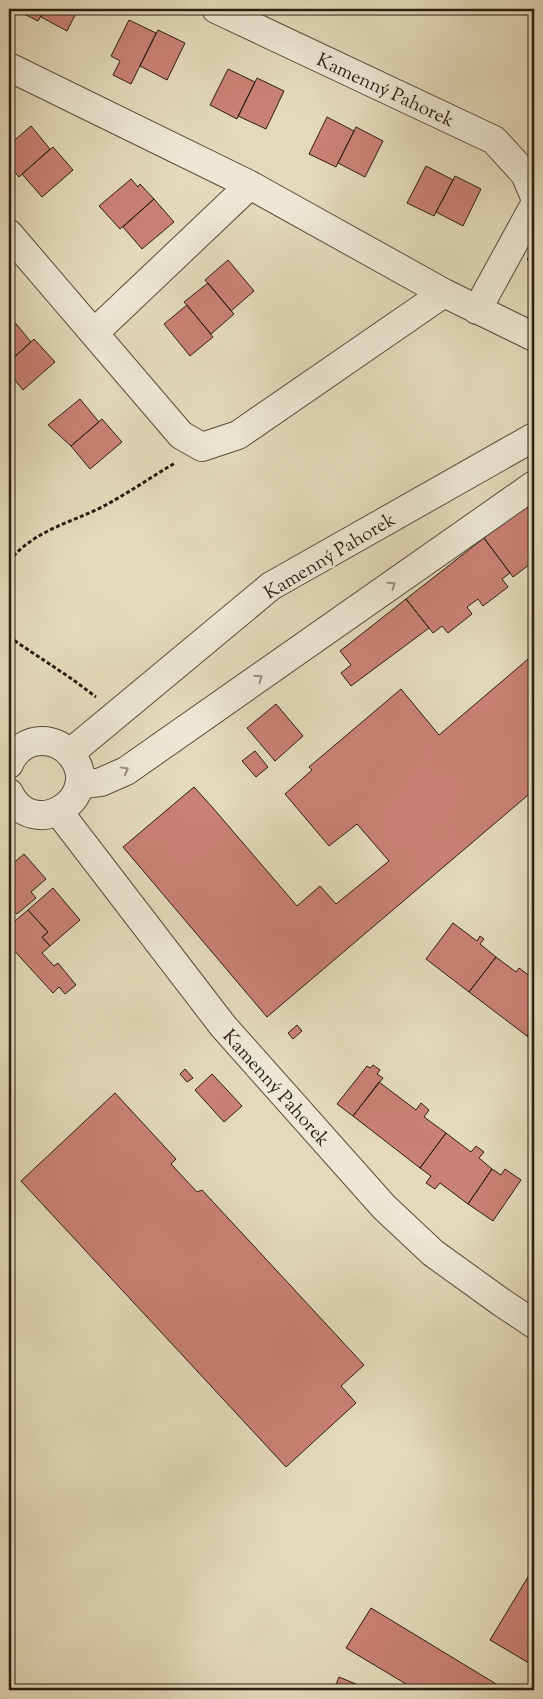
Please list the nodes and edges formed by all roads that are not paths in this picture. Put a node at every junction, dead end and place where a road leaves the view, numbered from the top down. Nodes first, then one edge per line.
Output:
1 (216, 9) edge
2 (9, 67) edge
3 (250, 185) junction
4 (534, 195) edge
5 (534, 206) edge
6 (9, 234) edge
7 (444, 293) junction
8 (477, 310) junction
9 (94, 333) junction
10 (534, 337) edge
11 (534, 437) edge
12 (534, 485) edge
13 (70, 753) junction
14 (10, 757) edge
15 (79, 785) junction
16 (11, 802) edge
17 (58, 812) junction
18 (534, 1324) edge

1 - 4 street, Kamenný Pahorek
2 - 3 street
3 - 7 street
3 - 9 street
5 - 8 street
6 - 9 street
7 - 8 street
7 - 9 street
8 - 10 street
11 - 13 street, Kamenný Pahorek
15 -> 12 street
13 - 14 street
13 - 15 street
15 - 17 street
16 - 17 street
17 - 18 street, Kamenný Pahorek

